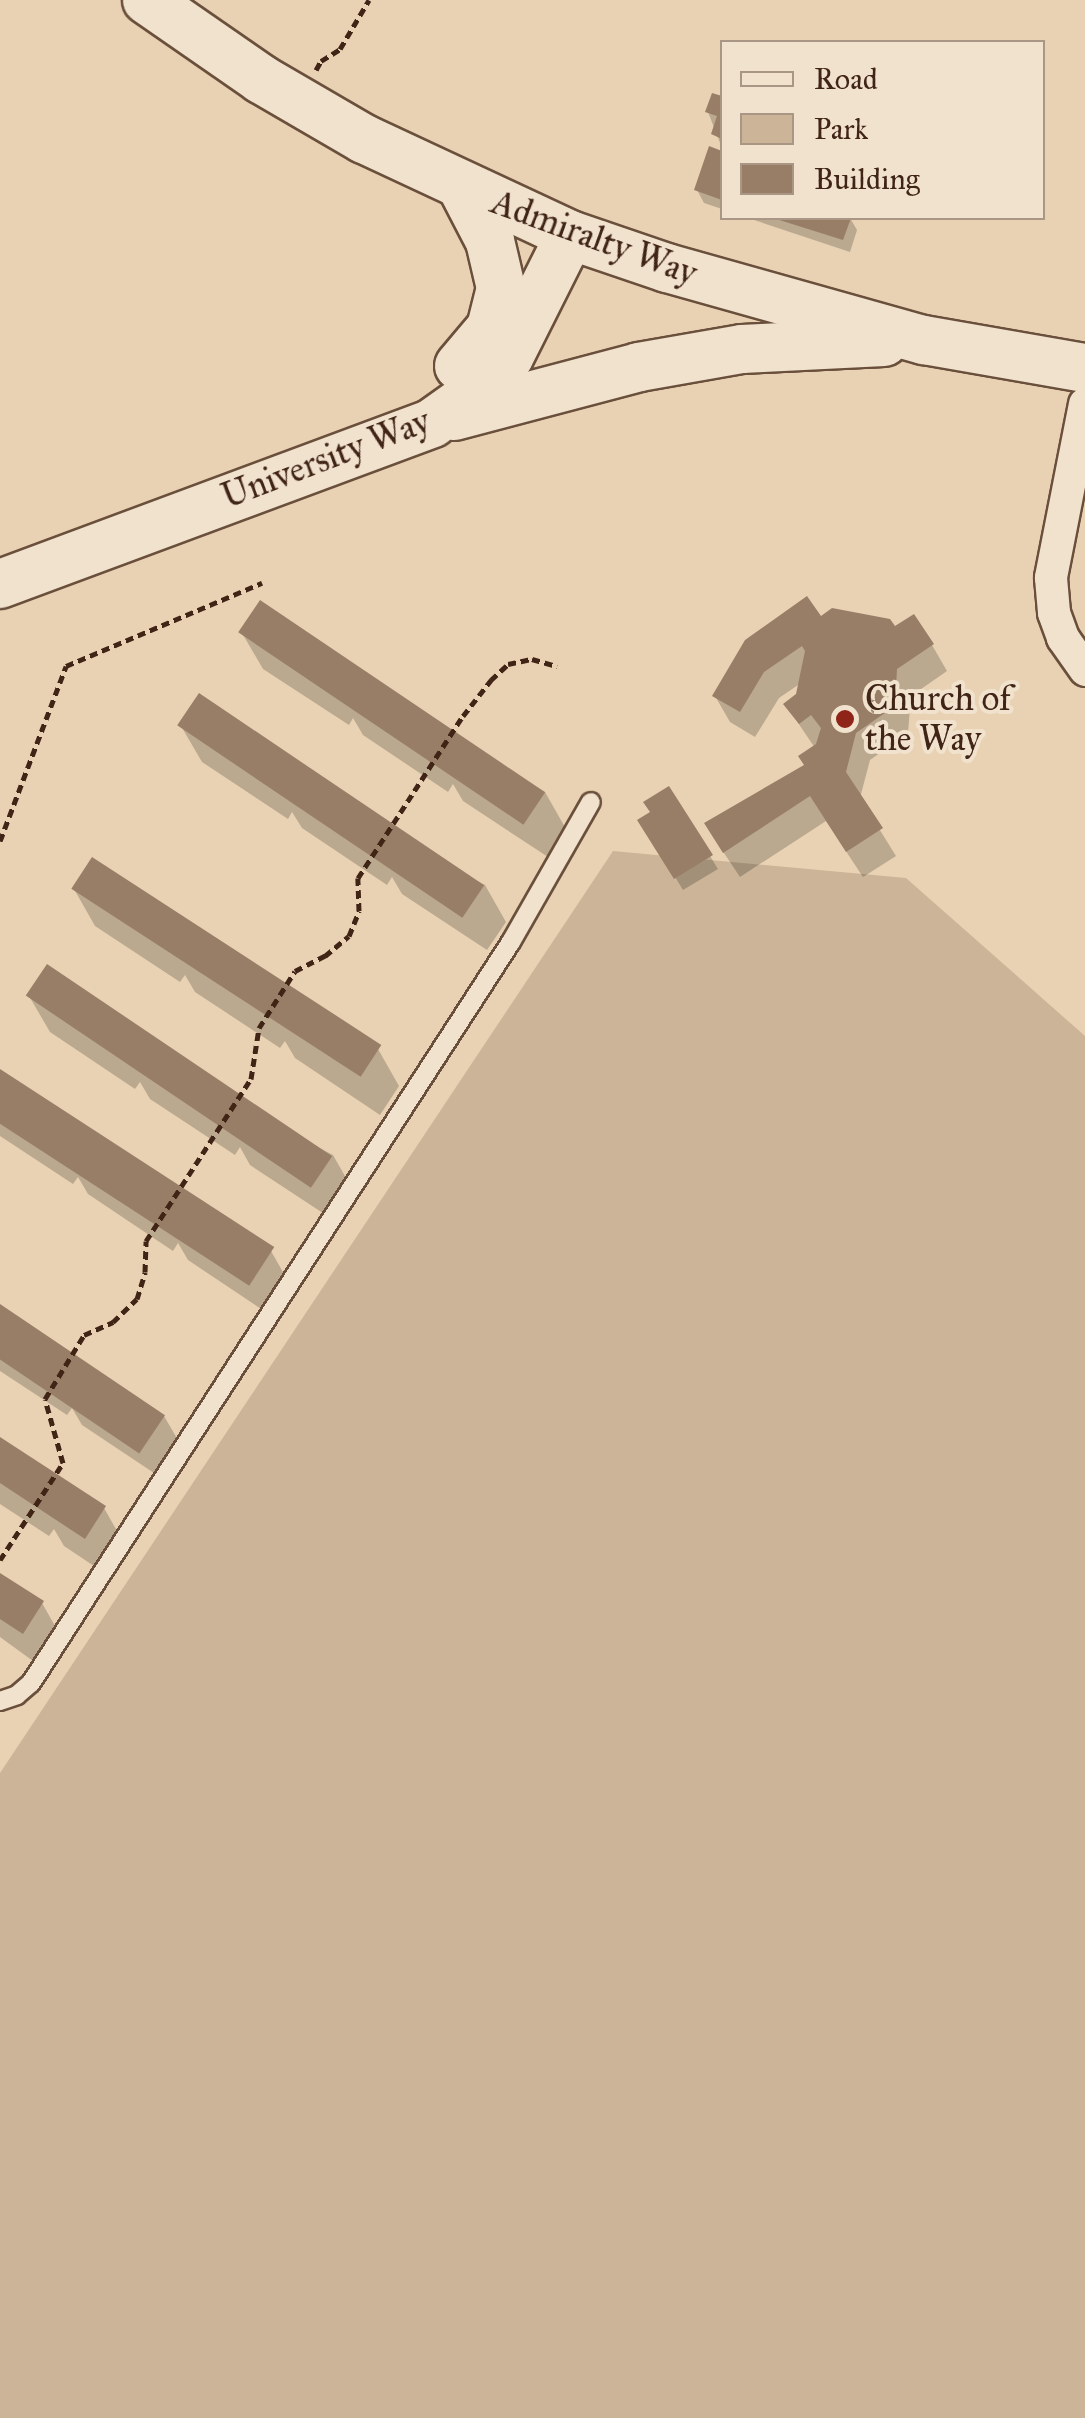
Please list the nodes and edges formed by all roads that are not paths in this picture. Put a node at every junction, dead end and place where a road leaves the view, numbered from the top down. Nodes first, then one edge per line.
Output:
1 (147, 0) edge
2 (463, 189) junction
3 (570, 235) junction
4 (924, 340) junction
5 (1085, 368) edge
6 (1085, 404) edge
7 (432, 422) junction
8 (346, 454) junction
9 (0, 584) edge
10 (1085, 670) edge
11 (591, 802) dead end
12 (0, 1701) edge

1 - 2 main road, Admiralty Way
2 - 3 main road, Admiralty Way
2 - 8 main road
3 - 4 main road, Admiralty Way
3 - 7 main road, University Way
4 - 5 main road, Admiralty Way
4 - 7 main road
6 - 10 street
7 - 8 main road, University Way
8 - 9 main road, University Way
11 - 12 lane

